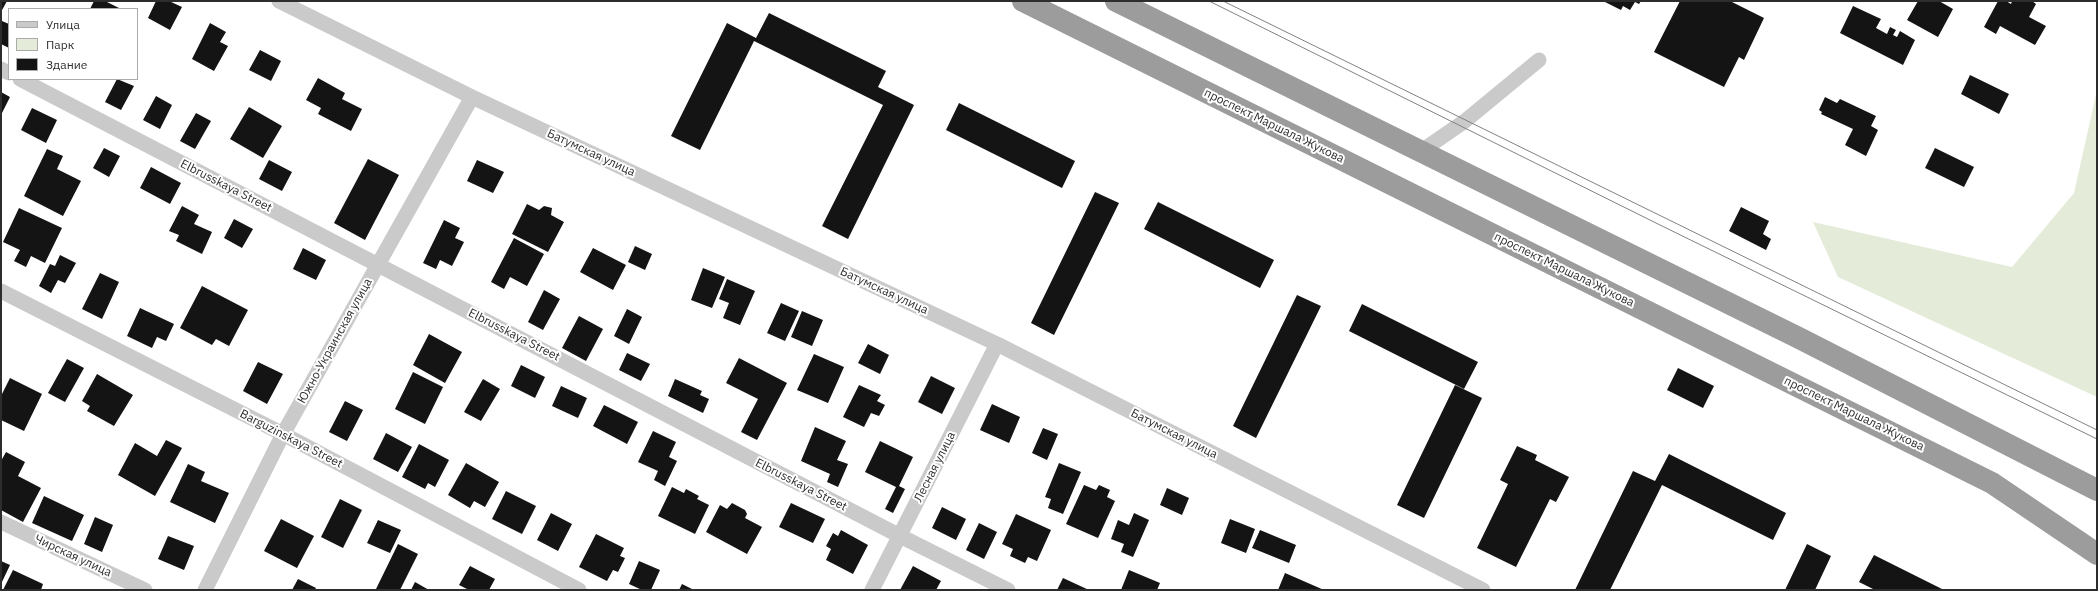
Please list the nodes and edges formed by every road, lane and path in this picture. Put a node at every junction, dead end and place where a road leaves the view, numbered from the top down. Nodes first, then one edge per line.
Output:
1 (279, 1) edge
2 (1023, 1) edge
3 (1116, 1) edge
4 (1540, 60) dead end
5 (22, 80) edge
6 (472, 97) junction
7 (1420, 152) junction
8 (378, 265) junction
9 (1, 291) edge
10 (997, 344) junction
11 (283, 434) junction
12 (2097, 490) edge
13 (1, 522) edge
14 (900, 536) junction
15 (2097, 554) edge
16 (145, 590) edge
17 (205, 590) edge
18 (579, 590) edge
19 (872, 590) edge
20 (1008, 590) edge
21 (1483, 590) edge

1 - 6 street, Батумская улица
2 - 15 highway, проспект Маршала Жукова
3 - 7 highway
4 - 7 street
5 - 8 street, Elbrusskaya Street
6 - 8 street, Южно-Украинская улица
6 - 10 street, Батумская улица
7 - 12 highway
8 - 11 street, Южно-Украинская улица
8 - 14 street, Elbrusskaya Street
9 - 11 street, Barguzinskaya Street
10 - 14 street, Лесная улица
10 - 21 street, Батумская улица
11 - 17 street, Южно-Украинская улица
11 - 18 street, Barguzinskaya Street
13 - 16 street, Чирская улица
14 - 19 street, Лесная улица
14 - 20 street, Elbrusskaya Street

